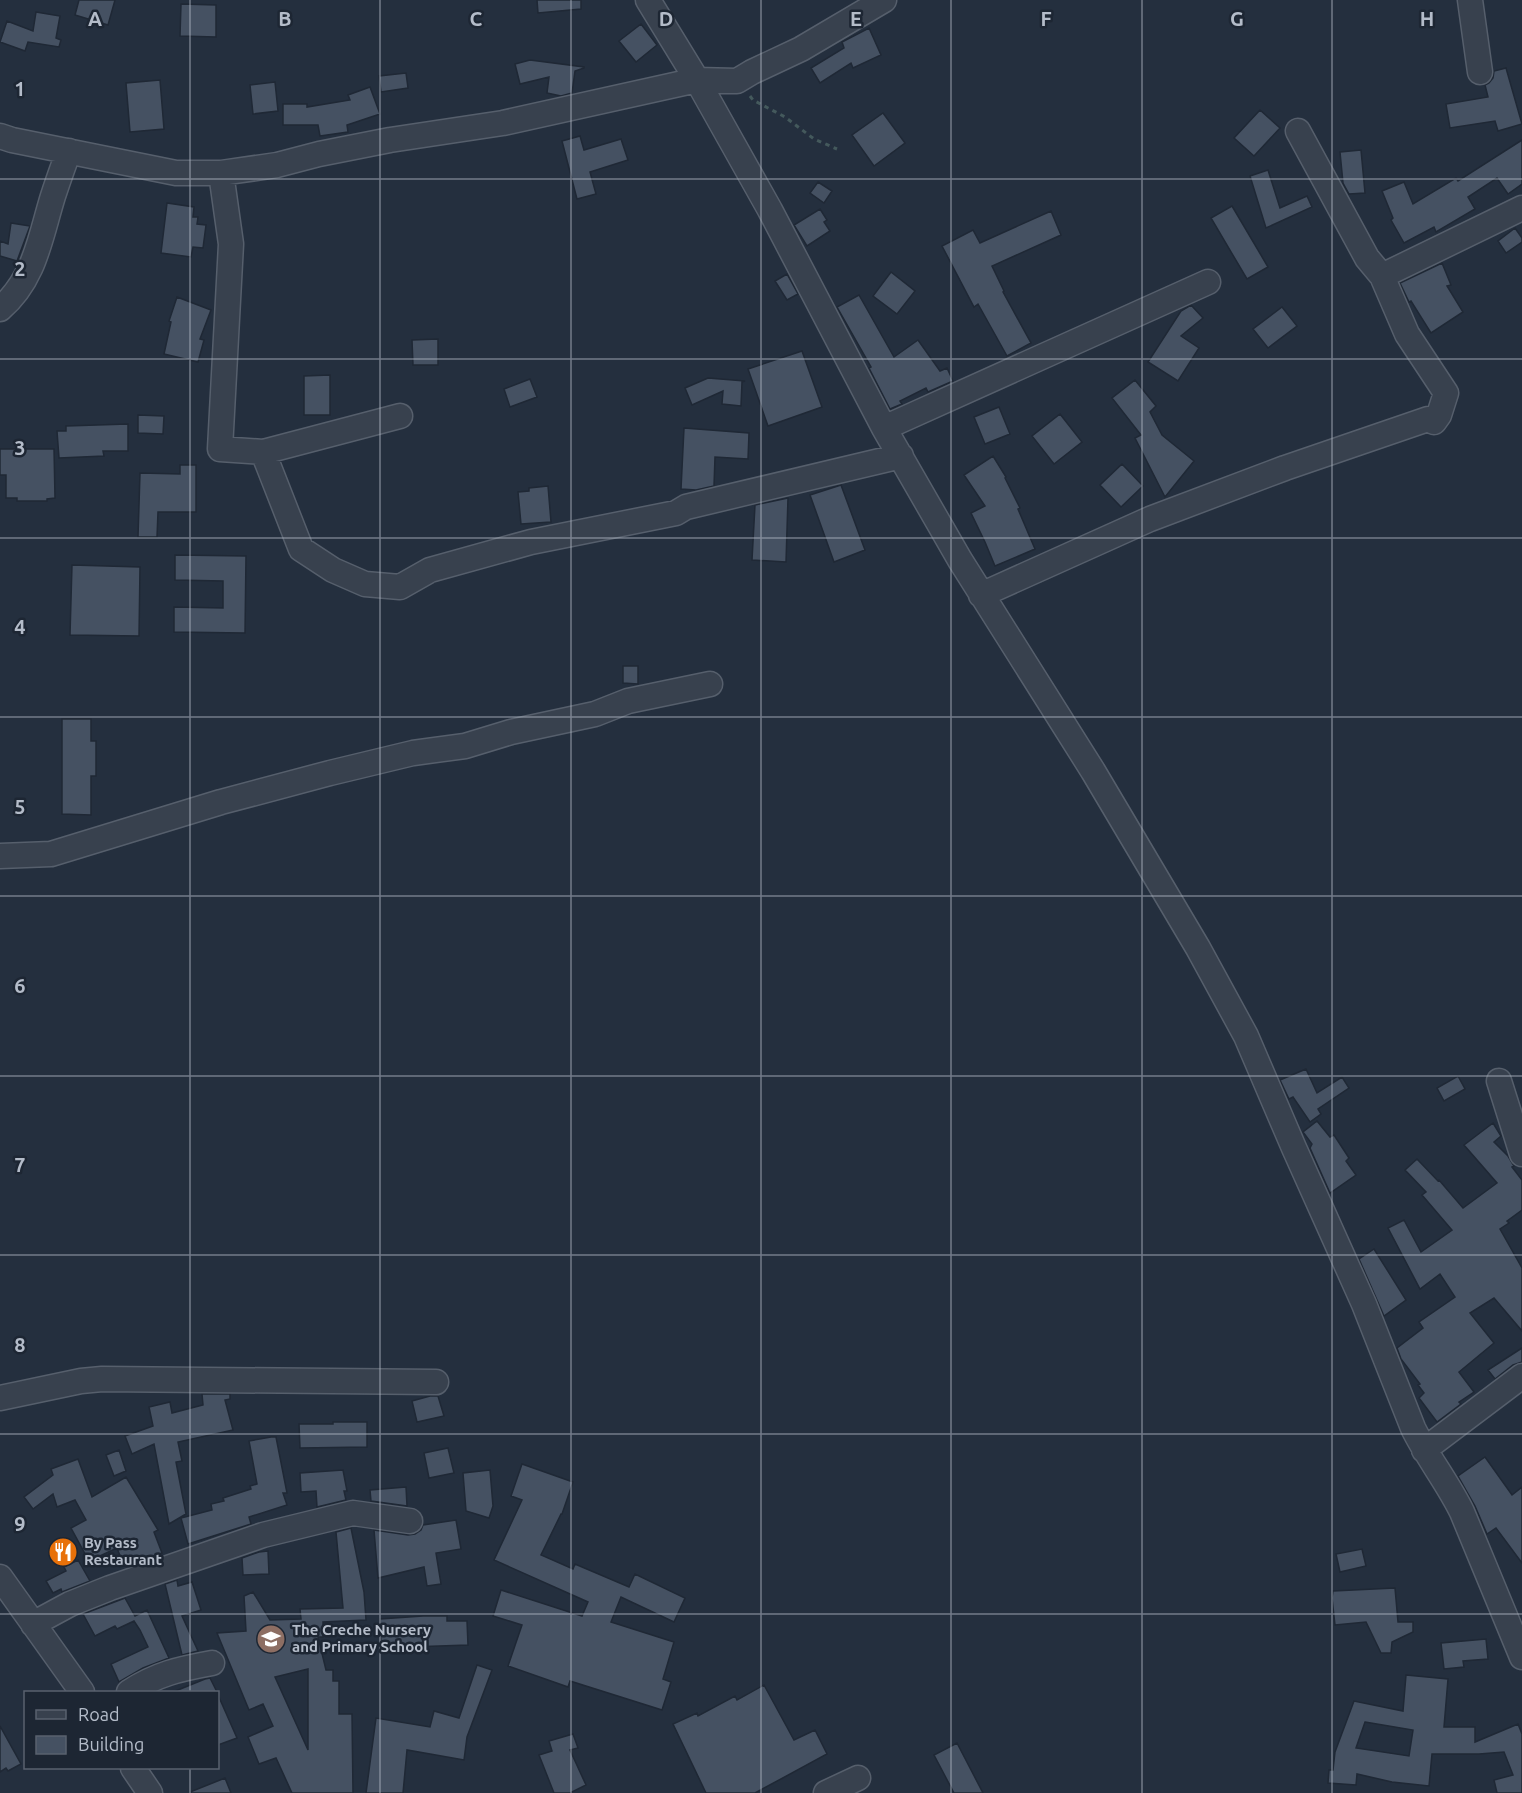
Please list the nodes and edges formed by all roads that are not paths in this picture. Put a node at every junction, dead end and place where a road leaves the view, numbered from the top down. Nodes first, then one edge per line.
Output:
1 (648, 0) edge
2 (884, 0) edge
3 (1470, 0) edge
4 (1480, 72) dead end
5 (697, 80) junction
6 (1298, 131) dead end
7 (0, 136) edge
8 (69, 151) junction
9 (221, 173) junction
10 (1522, 208) edge
11 (1382, 276) junction
12 (1208, 282) dead end
13 (0, 309) edge
14 (400, 416) dead end
15 (884, 428) junction
16 (263, 452) junction
17 (901, 456) junction
18 (981, 595) junction
19 (710, 684) dead end
20 (0, 856) edge
21 (1499, 1081) dead end
22 (1522, 1154) edge
23 (1522, 1376) edge
24 (436, 1382) dead end
25 (0, 1398) edge
26 (1424, 1450) junction
27 (410, 1521) dead end
28 (0, 1577) edge
29 (33, 1624) junction
30 (1522, 1657) edge
31 (212, 1664) dead end
32 (81, 1691) edge
33 (131, 1691) edge
34 (134, 1769) edge
35 (858, 1778) dead end
36 (150, 1793) edge
37 (826, 1793) edge

1 - 5 street
2 - 5 street
3 - 4 street
5 - 9 street
5 - 15 street
6 - 11 street
7 - 8 street
8 - 9 street
8 - 13 street
9 - 16 street
10 - 11 street
11 - 18 street
12 - 15 street
14 - 16 street
15 - 17 street
16 - 17 street
17 - 18 street
18 - 26 street
19 - 20 street
21 - 22 street
23 - 26 street
24 - 25 street
26 - 30 street
27 - 29 street
28 - 29 street
29 - 32 street
31 - 33 street
34 - 36 street
35 - 37 street

